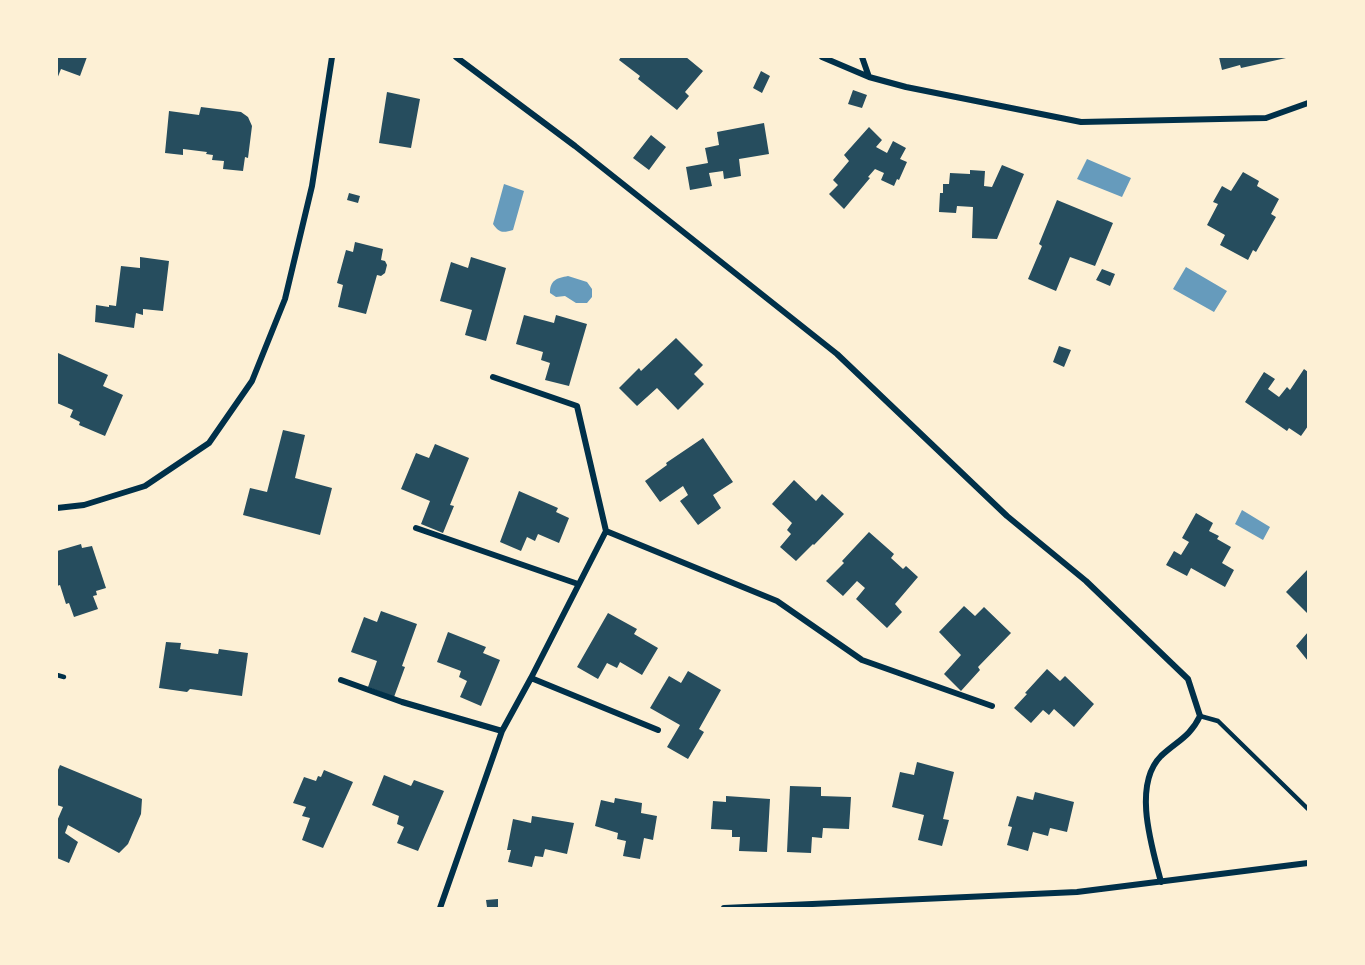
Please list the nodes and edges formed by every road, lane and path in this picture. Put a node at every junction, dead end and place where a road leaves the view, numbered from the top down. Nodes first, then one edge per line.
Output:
1 (332, 57) edge
2 (456, 57) edge
3 (822, 57) edge
4 (862, 57) edge
5 (869, 77) junction
6 (1308, 103) edge
7 (493, 377) dead end
8 (57, 508) edge
9 (416, 528) dead end
10 (606, 531) junction
11 (578, 584) junction
12 (57, 675) edge
13 (64, 677) dead end
14 (531, 678) junction
15 (341, 680) dead end
16 (992, 706) dead end
17 (1200, 716) junction
18 (658, 730) dead end
19 (502, 731) junction
20 (1308, 809) edge
21 (1308, 863) edge
22 (1161, 882) junction
23 (440, 908) edge
24 (724, 908) edge

1 - 8 street
2 - 17 street
3 - 5 street
4 - 5 street
5 - 6 street
7 - 10 street
9 - 11 street
10 - 11 street
10 - 16 street
11 - 14 street
12 - 13 lane
14 - 18 street
14 - 19 street
15 - 19 street
17 - 20 lane
17 - 22 street
19 - 23 street
21 - 22 street
22 - 24 street

